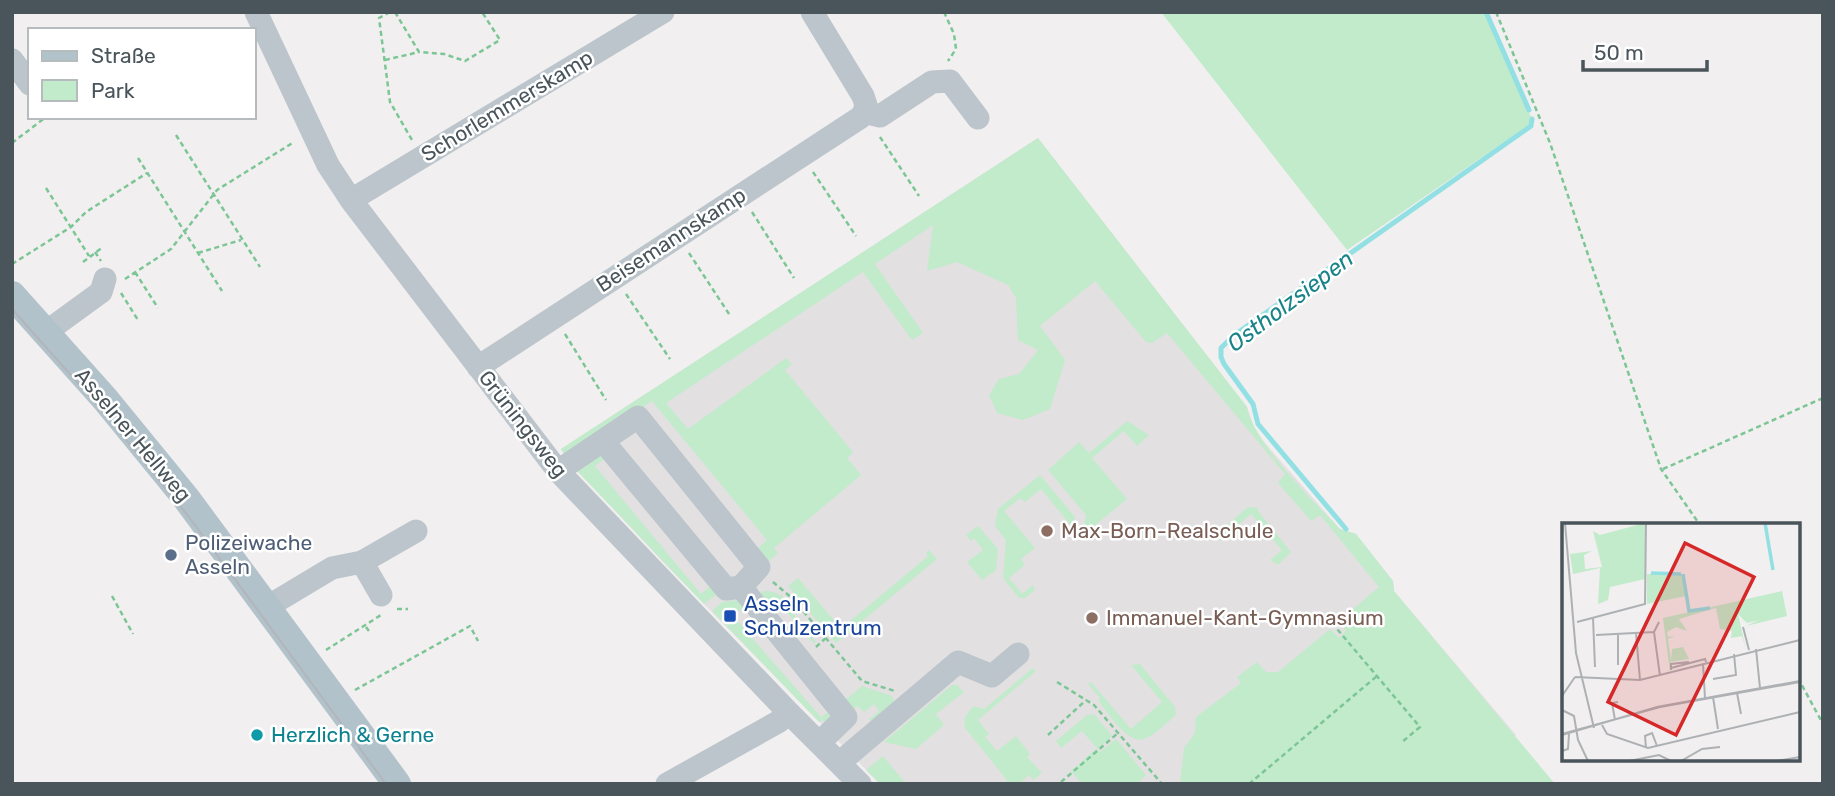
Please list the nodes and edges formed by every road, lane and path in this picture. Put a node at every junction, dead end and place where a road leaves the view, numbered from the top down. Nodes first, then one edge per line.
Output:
1 (256, 12) edge
2 (390, 12) edge
3 (395, 12) edge
4 (482, 12) edge
5 (663, 12) edge
6 (811, 12) edge
7 (1496, 12) edge
8 (419, 52) junction
9 (12, 60) edge
10 (385, 60) junction
11 (28, 81) edge
12 (978, 118) dead end
13 (43, 119) edge
14 (869, 120) junction
15 (312, 131) junction
16 (176, 135) dead end
17 (12, 143) edge
18 (416, 147) dead end
19 (138, 159) dead end
20 (810, 166) dead end
21 (147, 173) junction
22 (46, 188) dead end
23 (214, 194) junction
24 (919, 196) dead end
25 (351, 200) junction
26 (748, 206) dead end
27 (71, 227) junction
28 (184, 232) junction
29 (856, 236) dead end
30 (243, 240) junction
31 (103, 247) dead end
32 (686, 247) dead end
33 (198, 253) junction
34 (89, 256) junction
35 (83, 262) dead end
36 (12, 264) edge
37 (260, 267) dead end
38 (135, 272) junction
39 (794, 278) dead end
40 (110, 282) joint
41 (622, 288) dead end
42 (222, 291) dead end
43 (12, 295) edge
44 (158, 308) dead end
45 (731, 317) dead end
46 (561, 328) dead end
47 (46, 332) junction
48 (670, 359) dead end
49 (478, 367) junction
50 (1823, 398) edge
51 (606, 400) dead end
52 (603, 441) junction
53 (1661, 470) junction
54 (558, 471) junction
55 (1699, 523) edge
56 (416, 531) dead end
57 (362, 562) junction
58 (759, 567) junction
59 (741, 587) junction
60 (112, 596) dead end
61 (388, 605) junction
62 (267, 607) junction
63 (408, 610) dead end
64 (1332, 623) dead end
65 (839, 626) dead end
66 (366, 627) junction
67 (133, 634) dead end
68 (371, 635) dead end
69 (826, 638) junction
70 (478, 641) dead end
71 (323, 652) dead end
72 (1018, 654) dead end
73 (800, 660) junction
74 (1377, 676) junction
75 (1057, 682) dead end
76 (1800, 682) edge
77 (353, 691) dead end
78 (914, 698) junction
79 (1086, 700) junction
80 (789, 713) junction
81 (1823, 724) edge
82 (1118, 733) junction
83 (1048, 735) dead end
84 (1402, 742) dead end
85 (819, 743) junction
86 (839, 763) junction
87 (1061, 782) dead end
88 (397, 784) edge
89 (667, 784) edge
90 (860, 784) edge
91 (1162, 784) edge
92 (1249, 784) edge

1 - 15 street, Grüningsweg
2 - 10 path
3 - 8 path
4 - 8 path
5 - 25 street, Schorlemmerskamp
6 - 14 street
7 - 53 path
8 - 10 path
9 - 11 street
10 - 18 path
12 - 14 street
13 - 17 path
14 - 24 path
14 - 49 street, Beisemannskamp
15 - 23 path
15 - 25 street, Grüningsweg
16 - 23 path
19 - 21 path
20 - 29 path
21 - 27 path
21 - 28 path
22 - 27 path
23 - 28 path
23 - 30 path
25 - 49 street, Grüningsweg
26 - 39 path
27 - 34 path
27 - 36 path
28 - 33 path
28 - 38 path
30 - 33 path
30 - 37 path
31 - 34 path
32 - 45 path
33 - 42 path
34 - 35 path
38 - 40 path
38 - 44 path
40 - 47 street
41 - 48 path
43 - 47 main road, Asselner Hellweg
46 - 51 path
47 - 62 main road, Asselner Hellweg
49 - 54 street, Grüningsweg
50 - 53 path
52 - 54 street
52 - 58 street
52 - 59 street
53 - 55 path
54 - 80 street, Grüningsweg
56 - 57 street
57 - 61 street
57 - 62 street
58 - 59 street
58 - 69 path
59 - 73 street
60 - 67 path
61 - 63 path
61 - 66 path
62 - 88 main road, Asselner Hellweg
64 - 74 path
65 - 69 path
66 - 68 path
66 - 71 path
69 - 73 path
69 - 78 path
70 - 77 path
72 - 78 street
73 - 85 street
74 - 84 path
74 - 92 path
75 - 79 path
76 - 81 path
78 - 86 street
79 - 82 path
79 - 83 path
80 - 85 street, Grüningsweg
80 - 89 street
82 - 87 path
82 - 91 path
85 - 86 street, Grüningsweg
86 - 90 street, Grüningsweg

